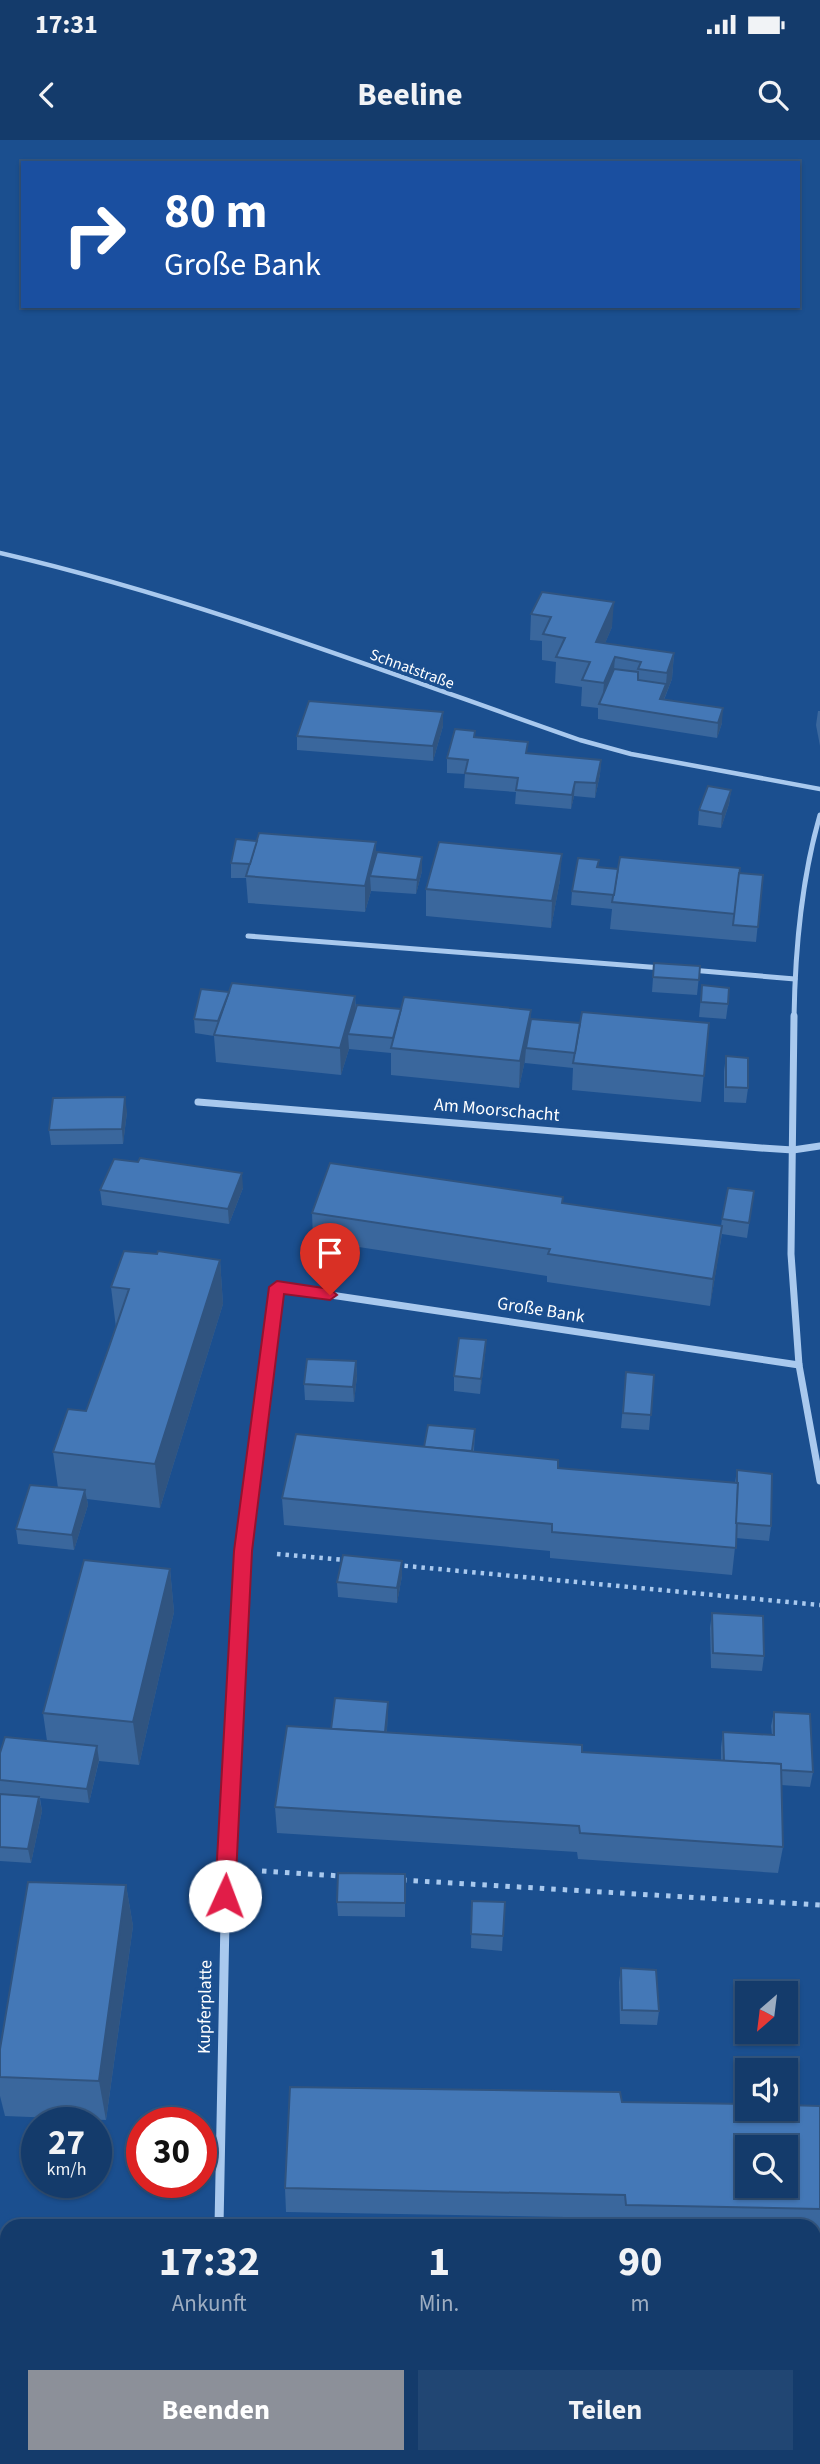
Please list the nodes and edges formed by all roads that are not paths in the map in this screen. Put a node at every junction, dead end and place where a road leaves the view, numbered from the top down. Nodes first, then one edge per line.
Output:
1 (0, 553) edge
2 (820, 789) edge
3 (820, 816) edge
4 (247, 936) dead end
5 (672, 969) edge
6 (685, 970) edge
7 (795, 978) junction
8 (198, 1102) dead end
9 (820, 1146) edge
10 (793, 1150) junction
11 (277, 1287) joint
12 (799, 1365) junction
13 (820, 1481) edge
14 (219, 2219) edge

1 - 2 lane, Schnatstraße
3 - 7 street
4 - 5 street
6 - 7 street
7 - 10 street
8 - 10 street, Am Moorschacht
9 - 10 street, Am Moorschacht
10 - 12 street
11 - 12 street, Große Bank
11 - 14 street, Kupferplatte
12 - 13 street

